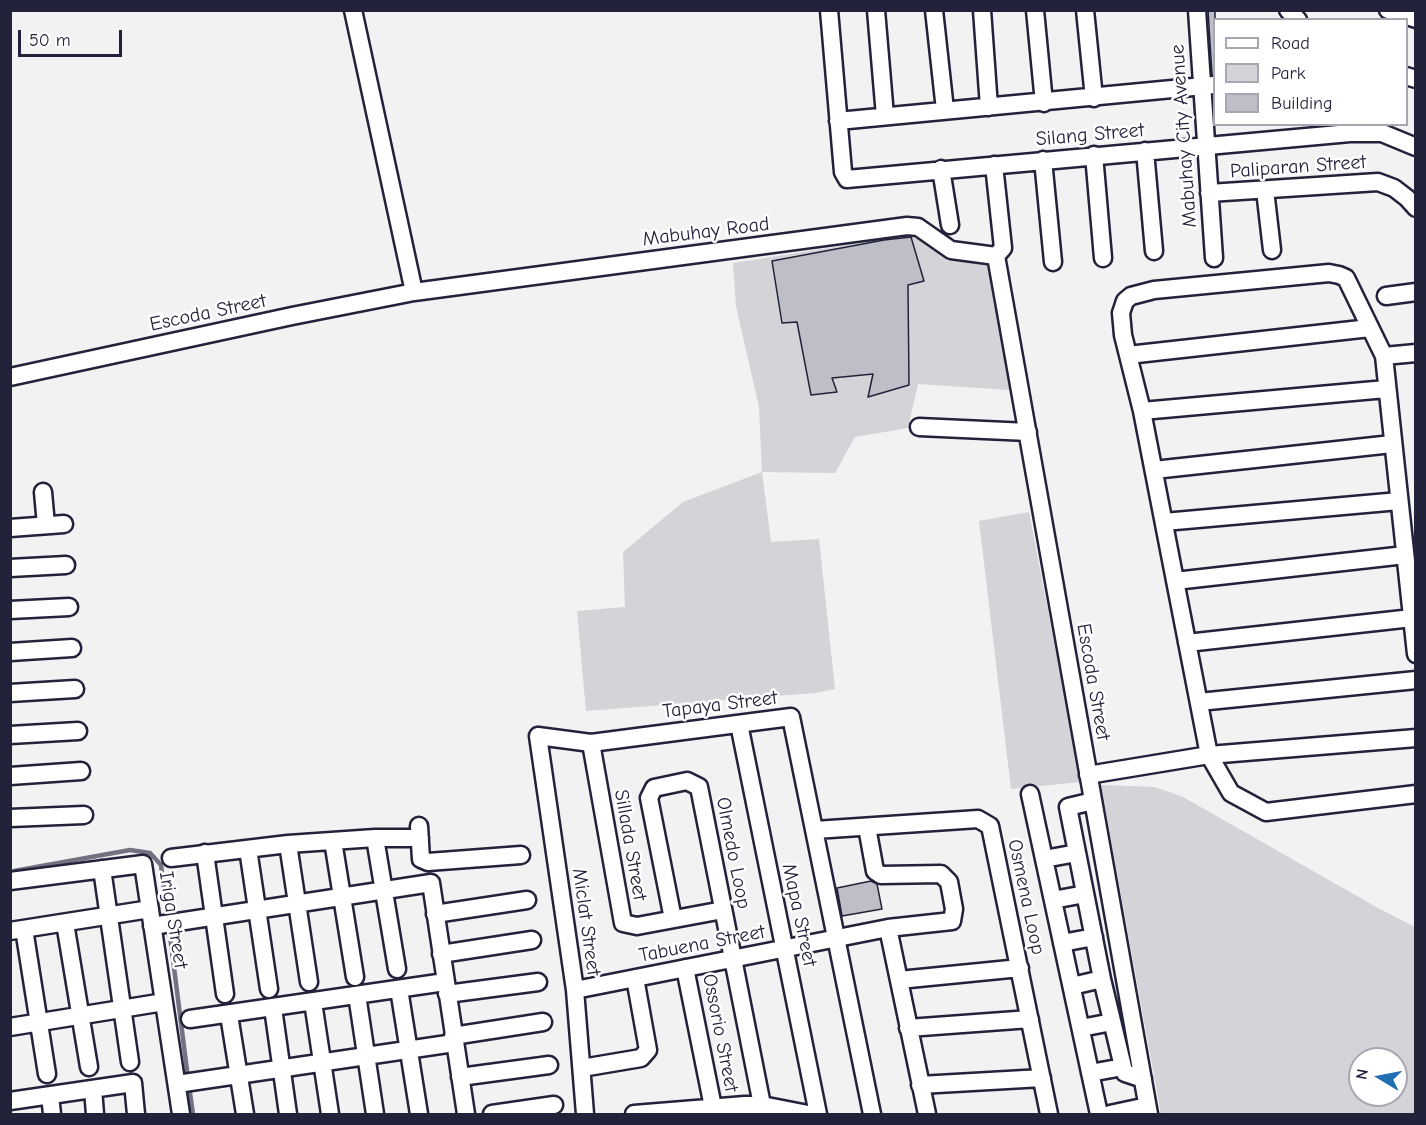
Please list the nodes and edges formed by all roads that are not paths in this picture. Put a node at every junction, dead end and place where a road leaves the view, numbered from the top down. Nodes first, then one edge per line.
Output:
1 (353, 10) edge
2 (829, 10) edge
3 (876, 10) edge
4 (934, 10) edge
5 (982, 10) edge
6 (1035, 10) edge
7 (1085, 10) edge
8 (1197, 10) edge
9 (1208, 86) edge
10 (1094, 98) junction
11 (1044, 103) junction
12 (989, 107) junction
13 (945, 110) junction
14 (885, 116) junction
15 (838, 121) junction
16 (1206, 147) junction
17 (1416, 147) edge
18 (1145, 151) junction
19 (1094, 155) junction
20 (1043, 160) junction
21 (994, 165) junction
22 (941, 169) junction
23 (1265, 190) junction
24 (1209, 194) junction
25 (1416, 208) edge
26 (950, 225) dead end
27 (1272, 250) dead end
28 (1154, 251) dead end
29 (996, 256) junction
30 (1103, 258) dead end
31 (1214, 258) dead end
32 (1053, 262) dead end
33 (414, 292) junction
34 (1416, 292) edge
35 (1386, 296) dead end
36 (1370, 328) junction
37 (1416, 353) edge
38 (1128, 355) junction
39 (1384, 356) junction
40 (10, 377) edge
41 (1386, 389) junction
42 (1142, 411) junction
43 (919, 427) dead end
44 (1028, 432) junction
45 (1392, 444) junction
46 (1154, 470) junction
47 (43, 492) dead end
48 (1399, 501) junction
49 (1164, 522) junction
50 (64, 524) dead end
51 (46, 525) junction
52 (10, 528) edge
53 (1405, 555) junction
54 (66, 565) dead end
55 (10, 568) edge
56 (1175, 581) junction
57 (69, 607) dead end
58 (10, 610) edge
59 (1412, 618) junction
60 (1187, 644) junction
61 (72, 648) dead end
62 (10, 652) edge
63 (1416, 654) edge
64 (1416, 680) edge
65 (75, 689) dead end
66 (10, 693) edge
67 (1199, 702) junction
68 (739, 724) junction
69 (78, 731) dead end
70 (10, 735) edge
71 (538, 736) joint
72 (1416, 738) edge
73 (591, 743) junction
74 (1209, 755) junction
75 (81, 771) dead end
76 (1088, 775) junction
77 (10, 776) edge
78 (1030, 794) dead end
79 (1416, 794) edge
80 (1093, 801) junction
81 (84, 814) dead end
82 (10, 818) edge
83 (867, 826) junction
84 (815, 830) junction
85 (375, 838) junction
86 (333, 841) junction
87 (288, 844) junction
88 (248, 849) junction
89 (205, 853) junction
90 (1077, 853) junction
91 (521, 855) dead end
92 (171, 858) dead end
93 (1044, 858) junction
94 (102, 869) junction
95 (10, 881) edge
96 (384, 890) junction
97 (1085, 894) junction
98 (342, 897) junction
99 (527, 900) dead end
100 (1053, 900) junction
101 (297, 903) junction
102 (257, 909) junction
103 (723, 910) junction
104 (435, 914) junction
105 (109, 916) junction
106 (214, 916) junction
107 (151, 917) junction
108 (673, 919) junction
109 (65, 923) junction
110 (888, 928) junction
111 (17, 930) edge
112 (1094, 937) junction
113 (837, 938) junction
114 (532, 940) dead end
115 (1062, 943) junction
116 (785, 948) junction
117 (441, 954) junction
118 (733, 959) junction
119 (685, 968) junction
120 (1020, 968) junction
121 (397, 969) dead end
122 (355, 977) dead end
123 (635, 978) junction
124 (1102, 979) junction
125 (898, 980) junction
126 (309, 982) dead end
127 (538, 982) dead end
128 (1072, 986) junction
129 (446, 988) junction
130 (269, 989) dead end
131 (399, 989) junction
132 (575, 990) junction
133 (225, 994) dead end
134 (357, 995) junction
135 (164, 1002) junction
136 (313, 1002) junction
137 (273, 1008) junction
138 (122, 1010) junction
139 (229, 1015) junction
140 (80, 1016) junction
141 (190, 1019) dead end
142 (1030, 1019) junction
143 (39, 1022) junction
144 (543, 1022) dead end
145 (1112, 1022) junction
146 (10, 1027) edge
147 (908, 1028) junction
148 (1081, 1028) junction
149 (454, 1040) junction
150 (409, 1050) junction
151 (367, 1056) junction
152 (130, 1062) dead end
153 (323, 1063) junction
154 (549, 1065) dead end
155 (89, 1067) dead end
156 (1123, 1067) junction
157 (582, 1068) junction
158 (281, 1069) junction
159 (1090, 1073) junction
160 (47, 1074) dead end
161 (238, 1075) junction
162 (460, 1077) junction
163 (1042, 1078) junction
164 (1143, 1079) junction
165 (177, 1084) junction
166 (920, 1085) junction
167 (93, 1089) junction
168 (50, 1095) junction
169 (11, 1101) edge
170 (554, 1105) dead end
171 (762, 1105) junction
172 (713, 1107) junction
173 (1148, 1110) edge
174 (12, 1114) edge
175 (52, 1114) edge
176 (95, 1114) edge
177 (136, 1114) edge
178 (181, 1114) edge
179 (245, 1114) edge
180 (288, 1114) edge
181 (330, 1114) edge
182 (375, 1114) edge
183 (419, 1114) edge
184 (466, 1114) edge
185 (492, 1114) edge
186 (585, 1114) edge
187 (634, 1114) edge
188 (808, 1114) edge
189 (818, 1114) edge
190 (872, 1114) edge
191 (927, 1114) edge
192 (1049, 1114) edge
193 (1099, 1114) edge
194 (1110, 1114) edge

1 - 33 street
2 - 15 street
3 - 14 street
4 - 13 street
5 - 12 street
6 - 11 street
7 - 10 street
8 - 9 street, Mabuhay City Avenue
9 - 10 street
9 - 16 street, Mabuhay City Avenue
10 - 11 street
11 - 12 street
12 - 13 street
13 - 14 street
14 - 15 street
15 - 22 street, Silang Street
16 - 17 street, Silang Street
16 - 18 street, Silang Street
16 - 24 street, Mabuhay City Avenue
18 - 19 street, Silang Street
18 - 28 street
19 - 20 street, Silang Street
19 - 30 street
20 - 21 street, Silang Street
20 - 32 street
21 - 22 street, Silang Street
21 - 29 street
22 - 26 street
23 - 24 street, Paliparan Street
23 - 25 street, Paliparan Street
23 - 27 street
24 - 31 street, Mabuhay City Avenue
29 - 33 street, Mabuhay Road
29 - 44 street, Escoda Street
33 - 40 street, Escoda Street
34 - 35 street
36 - 38 street
36 - 38 street
36 - 39 street
37 - 39 street
38 - 42 street
39 - 41 street
41 - 42 street
41 - 45 street
42 - 46 street
43 - 44 street
44 - 76 street, Escoda Street
45 - 46 street
45 - 48 street
46 - 49 street
47 - 51 street
48 - 49 street
48 - 53 street
49 - 56 street
50 - 51 street
51 - 52 street
53 - 56 street
53 - 59 street
54 - 55 street
56 - 60 street
57 - 58 street
59 - 60 street
59 - 63 street
60 - 67 street
61 - 62 street
64 - 67 street
65 - 66 street
67 - 74 street
68 - 73 street, Tapaya Street
68 - 84 street, Tapaya Street
68 - 116 street, Mapa Street
69 - 70 street
71 - 73 street, Tapaya Street
71 - 132 street, Miclat Street
72 - 74 street
73 - 108 street, Sillada Street
74 - 76 street
74 - 79 street
75 - 77 street
76 - 80 street, Escoda Street
78 - 93 street
80 - 90 street
80 - 164 street, Escoda Street
81 - 82 street
83 - 84 street, Osmena Loop
83 - 110 street, Tabuena Street
83 - 120 street, Osmena Loop
84 - 113 street, Tapaya Street
85 - 86 street
85 - 91 street
85 - 96 street
86 - 87 street
86 - 98 street
87 - 88 street
87 - 101 street
88 - 89 street
88 - 102 street
89 - 92 street
89 - 106 street
90 - 93 street
90 - 97 street
93 - 100 street
94 - 95 street, Iriga Street
94 - 105 street
94 - 107 street, Iriga Street
96 - 98 street
96 - 104 street
96 - 121 street
97 - 100 street
97 - 112 street
98 - 101 street
98 - 122 street
99 - 104 street
100 - 115 street
101 - 102 street
101 - 126 street
102 - 106 street
102 - 130 street
103 - 108 street, Sillada Street
103 - 108 street, Olmedo Loop
103 - 118 street, Olmedo Loop
104 - 117 street
105 - 107 street
105 - 109 street
105 - 138 street
106 - 107 street
106 - 133 street
107 - 135 street, Iriga Street
109 - 111 street
109 - 140 street
110 - 113 street, Tabuena Street
110 - 125 street
111 - 143 street
112 - 115 street
112 - 124 street
113 - 116 street, Tabuena Street
113 - 190 street, Tapaya Street
114 - 117 street
115 - 128 street
116 - 118 street, Tabuena Street
116 - 189 street, Mapa Street
117 - 129 street
118 - 119 street, Tabuena Street
118 - 171 street, Olmedo Loop
119 - 123 street, Tabuena Street
119 - 172 street, Ossorio Street
120 - 125 street
120 - 142 street, Osmena Loop
123 - 132 street, Tabuena Street
123 - 157 street
124 - 128 street
124 - 145 street
125 - 147 street
127 - 129 street
128 - 148 street
129 - 131 street
129 - 149 street
131 - 134 street
131 - 150 street
132 - 157 street, Miclat Street
134 - 136 street
134 - 151 street
135 - 138 street
135 - 165 street, Iriga Street
136 - 137 street
136 - 153 street
137 - 139 street
137 - 158 street
138 - 140 street
138 - 152 street
139 - 141 street
139 - 161 street
140 - 143 street
140 - 155 street
142 - 147 street
142 - 163 street, Osmena Loop
143 - 146 street
143 - 160 street
144 - 149 street
145 - 148 street
145 - 156 street
147 - 166 street
148 - 159 street
149 - 150 street
149 - 162 street
150 - 151 street
150 - 183 street
151 - 153 street
151 - 182 street
153 - 158 street
153 - 181 street
154 - 162 street
156 - 159 street
156 - 164 street
157 - 186 street, Miclat Street
158 - 161 street
158 - 180 street
159 - 193 street
161 - 165 street
161 - 179 street
162 - 184 street
163 - 166 street
163 - 192 street, Osmena Loop
164 - 173 street, Escoda Street
165 - 178 street, Iriga Street
166 - 191 street
167 - 168 street
167 - 176 street
167 - 177 street
168 - 169 street
168 - 175 street
169 - 174 street
170 - 185 street
171 - 172 street
171 - 188 street
172 - 187 street
173 - 194 street

